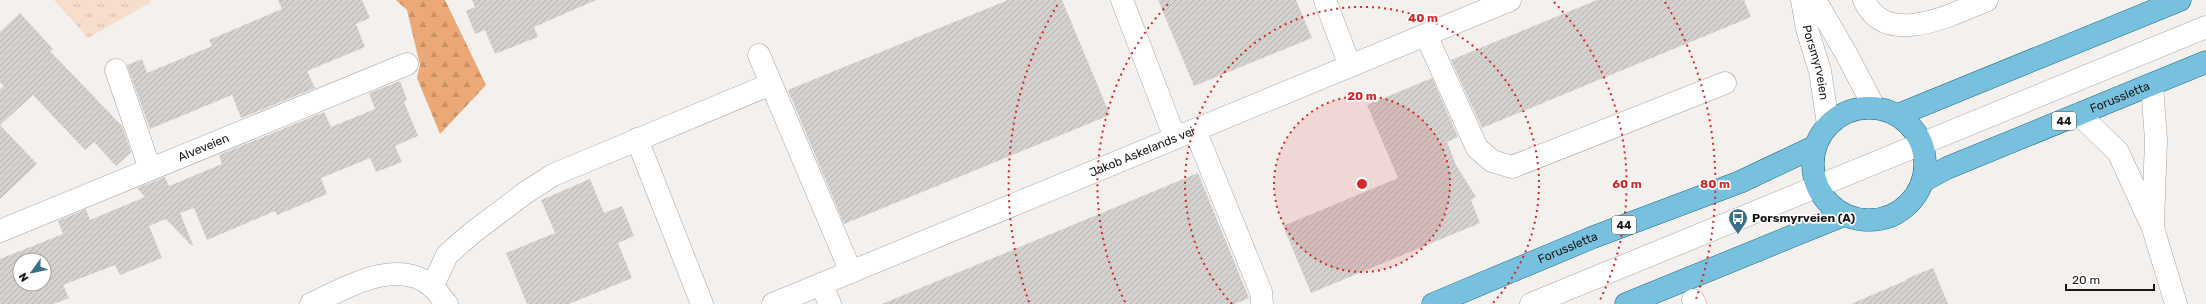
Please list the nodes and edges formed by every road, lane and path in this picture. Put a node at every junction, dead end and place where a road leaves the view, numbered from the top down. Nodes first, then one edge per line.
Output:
1 (1122, 0) edge
2 (1325, 0) edge
3 (1510, 0) edge
4 (1802, 0) edge
5 (1815, 0) edge
6 (1864, 0) edge
7 (1988, 0) edge
8 (2180, 0) edge
9 (2206, 27) edge
10 (1426, 35) junction
11 (759, 56) dead end
12 (2206, 62) edge
13 (408, 64) dead end
14 (1350, 66) junction
15 (116, 70) dead end
16 (1725, 83) dead end
17 (771, 84) junction
18 (2152, 85) junction
19 (1874, 107) junction
20 (2079, 114) junction
21 (1898, 115) junction
22 (1828, 124) junction
23 (1185, 134) junction
24 (637, 139) junction
25 (1921, 142) junction
26 (1814, 147) junction
27 (150, 169) junction
28 (1923, 181) junction
29 (1817, 186) junction
30 (1844, 215) junction
31 (2153, 228) junction
32 (0, 231) edge
33 (851, 272) junction
34 (821, 284) junction
35 (432, 287) junction
36 (311, 304) edge
37 (447, 304) edge
38 (702, 304) edge
39 (773, 304) edge
40 (830, 304) edge
41 (1262, 304) edge
42 (1433, 304) edge
43 (1531, 304) edge
44 (1626, 304) edge
45 (2176, 304) edge

1 - 23 street
2 - 14 street
3 - 10 street, Jakob Askelands vei
4 - 22 street, Porsmyrveien
5 - 19 street, Porsmyrveien
6 - 7 street
8 - 21 main road
9 - 25 street
10 - 14 street, Jakob Askelands vei
10 - 16 street
11 - 17 street
12 - 18 main road, Forussletta / 44
13 - 27 street, Alveveien
14 - 23 street, Jakob Askelands vei
15 - 27 street
17 - 24 street
17 - 33 street
18 - 20 main road, Forussletta / 44
18 - 31 street
19 - 21 main road
19 - 22 main road
20 - 28 main road, Forussletta / 44
20 - 31 street
21 - 25 main road
22 - 26 main road
23 - 33 street, Jakob Askelands vei
23 - 41 street
24 - 35 street
24 - 38 street
25 - 28 main road
25 - 29 street
26 - 29 main road
26 - 42 main road, Forussletta / 44
27 - 32 street, Alveveien
28 - 30 main road
29 - 30 main road
29 - 43 street
30 - 44 main road
31 - 45 street
33 - 34 street, Jakob Askelands vei
34 - 39 street, Jakob Askelands vei
34 - 40 street
35 - 36 street
35 - 37 street

